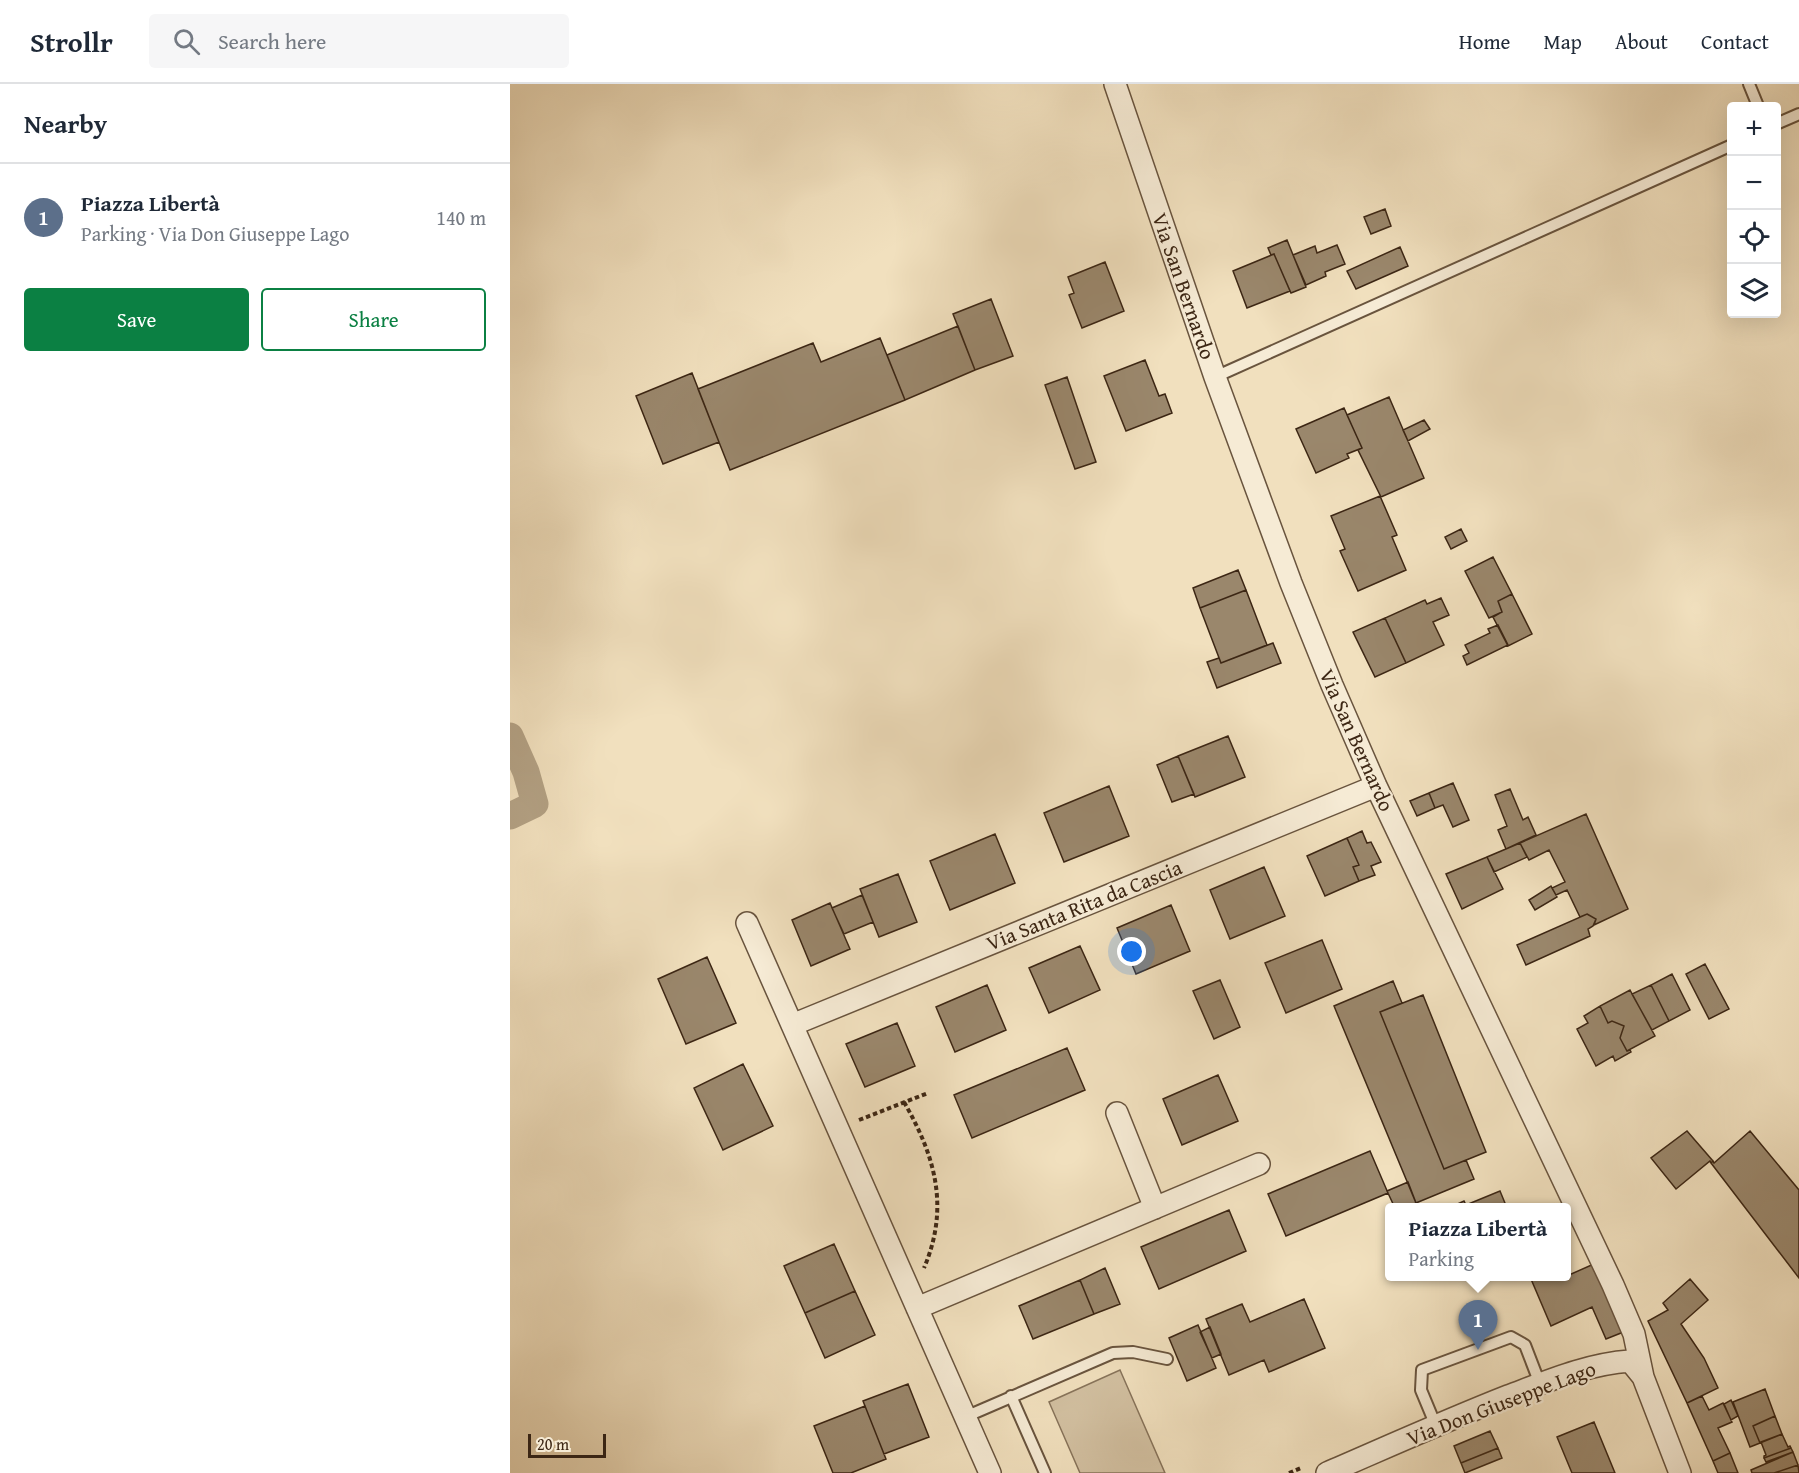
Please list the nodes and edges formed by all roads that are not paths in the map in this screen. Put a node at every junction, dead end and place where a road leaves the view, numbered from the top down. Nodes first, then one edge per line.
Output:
1 (1114, 84) edge
2 (1749, 84) edge
3 (1756, 102) edge
4 (1799, 114) edge
5 (1781, 122) edge
6 (1727, 147) edge
7 (1215, 377) junction
8 (1376, 786) junction
9 (747, 923) dead end
10 (792, 1025) junction
11 (1117, 1113) dead end
12 (1259, 1164) dead end
13 (1155, 1208) junction
14 (917, 1308) junction
15 (1167, 1359) dead end
16 (1642, 1377) junction
17 (1540, 1384) junction
18 (1011, 1396) junction
19 (965, 1416) junction
20 (1436, 1426) junction
21 (990, 1473) edge
22 (1045, 1473) edge
23 (1327, 1473) edge
24 (1680, 1473) edge

1 - 7 street, Via San Bernardo
2 - 3 lane
4 - 5 lane
6 - 7 lane
7 - 8 street, Via San Bernardo
8 - 10 street, Via Santa Rita da Cascia
8 - 16 street, Via San Bernardo
9 - 10 street
10 - 14 street
11 - 13 street
12 - 13 street
13 - 14 street
14 - 19 street
15 - 18 lane
16 - 17 street, Via Don Giuseppe Lago
16 - 24 street
17 - 20 street, Via Don Giuseppe Lago
17 - 20 lane
18 - 19 lane
18 - 22 lane
19 - 21 street
20 - 23 street, Via Don Giuseppe Lago

